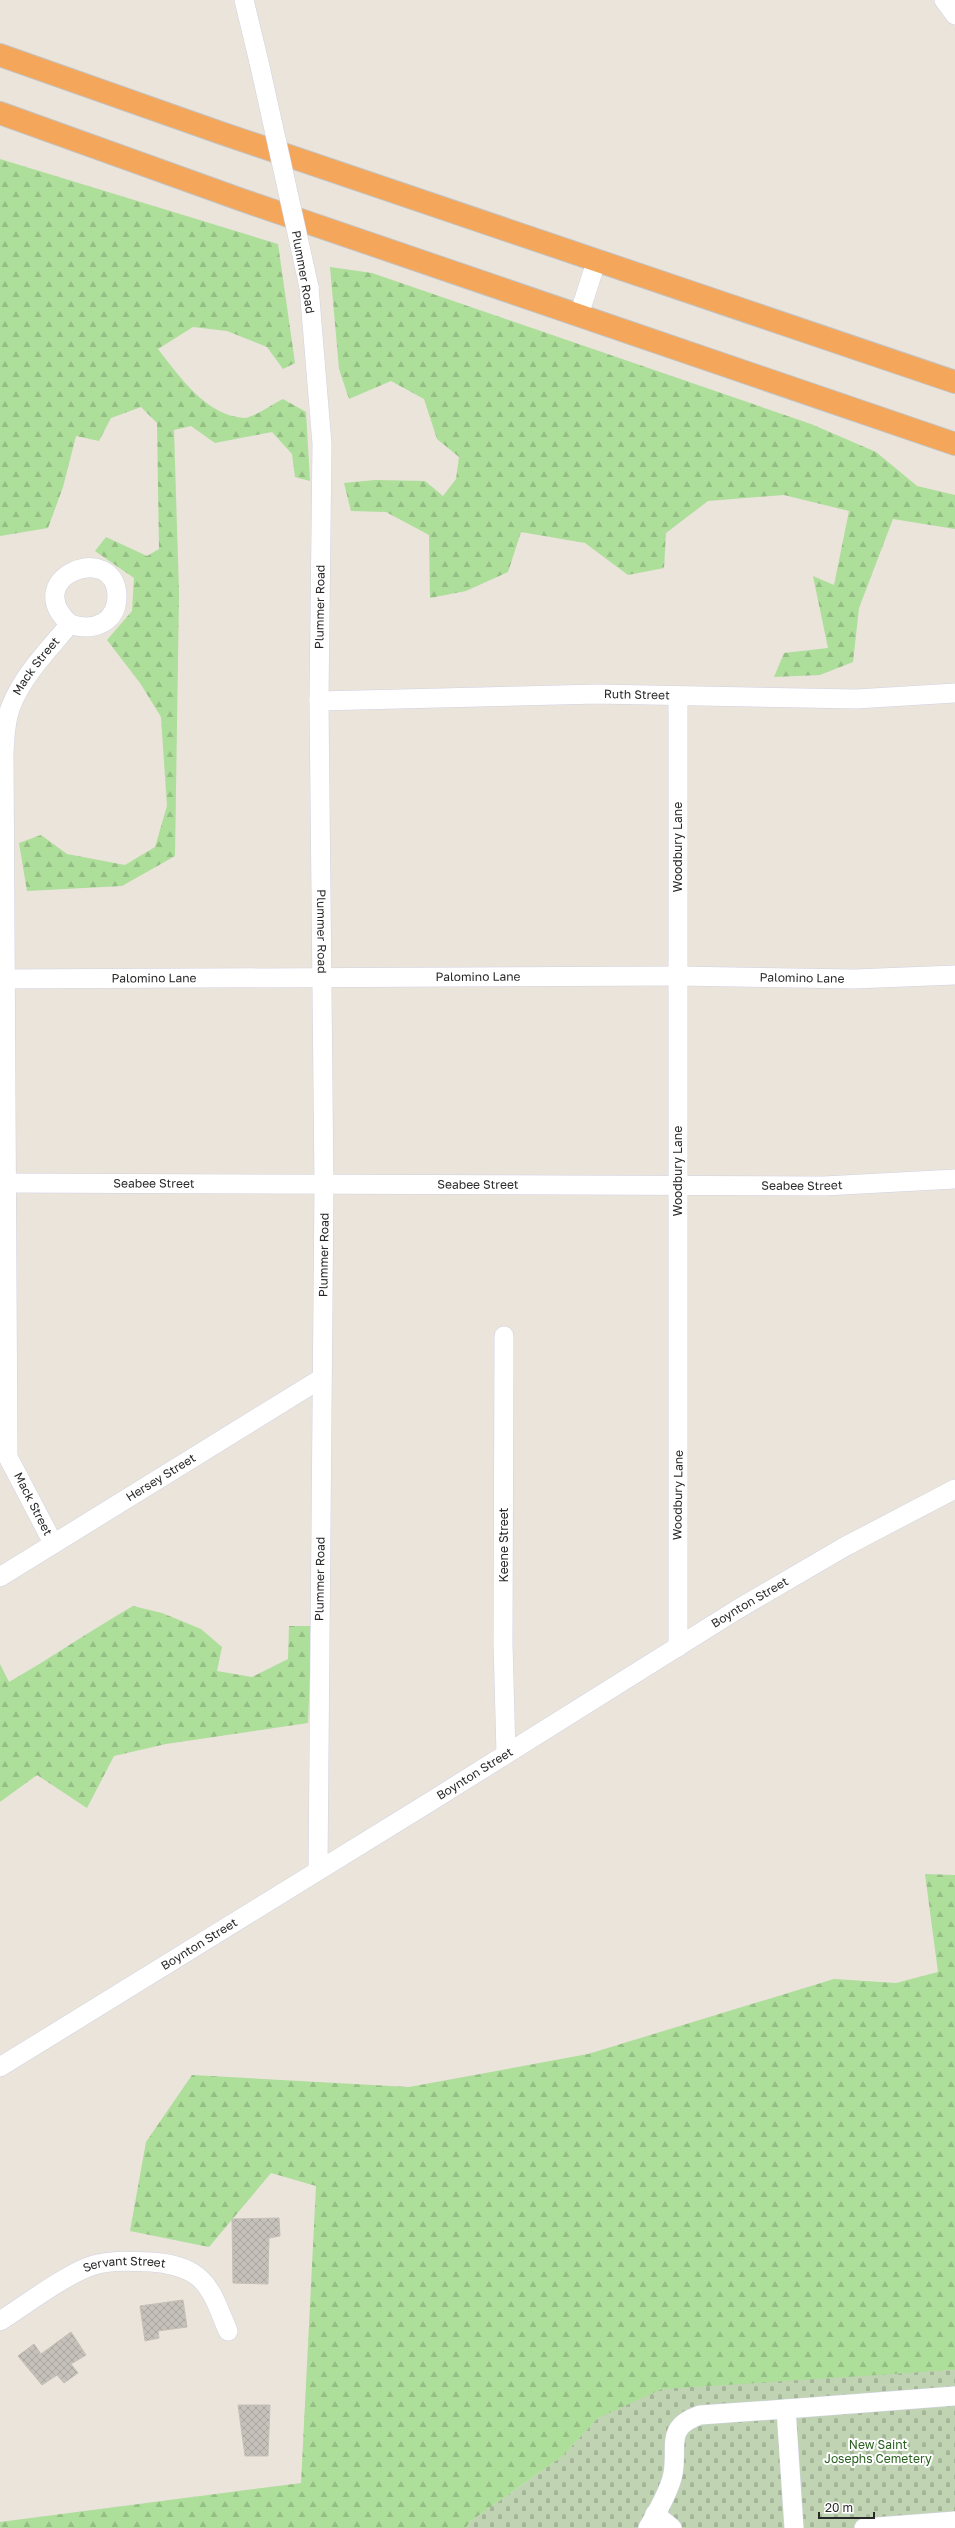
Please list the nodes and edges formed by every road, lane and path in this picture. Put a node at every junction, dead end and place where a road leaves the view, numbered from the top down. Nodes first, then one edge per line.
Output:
1 (244, 0) edge
2 (944, 0) edge
3 (955, 16) edge
4 (0, 55) edge
5 (0, 113) edge
6 (597, 259) junction
7 (579, 315) junction
8 (955, 382) edge
9 (955, 444) edge
10 (70, 624) dead end
11 (955, 692) edge
12 (678, 696) junction
13 (319, 701) junction
14 (955, 975) edge
15 (678, 976) junction
16 (322, 978) junction
17 (3, 979) edge
18 (955, 1179) edge
19 (3, 1183) edge
20 (324, 1185) junction
21 (678, 1186) junction
22 (504, 1336) dead end
23 (322, 1378) junction
24 (4, 1457) edge
25 (955, 1489) edge
26 (53, 1543) junction
27 (0, 1577) edge
28 (678, 1647) junction
29 (506, 1754) junction
30 (318, 1870) junction
31 (0, 2067) edge
32 (0, 2321) edge
33 (228, 2331) dead end
34 (955, 2396) edge
35 (786, 2409) junction
36 (652, 2521) edge
37 (955, 2521) edge
38 (672, 2528) edge
39 (794, 2528) edge
40 (864, 2528) edge

1 - 13 street, Plummer Road, bridge
2 - 3 street
4 - 6 highway
5 - 7 highway
6 - 7 street
6 - 8 highway
7 - 9 highway
10 - 17 street, Mack Street
11 - 12 street, Ruth Street
12 - 13 street, Ruth Street
12 - 15 street, Woodbury Lane
13 - 16 street, Plummer Road
14 - 15 street, Palomino Lane
15 - 16 street, Palomino Lane
15 - 21 street, Woodbury Lane
16 - 17 street, Palomino Lane
16 - 20 street, Plummer Road
17 - 19 street, Mack Street
18 - 21 street, Seabee Street
19 - 20 street, Seabee Street
19 - 24 street, Mack Street
20 - 21 street, Seabee Street
20 - 23 street, Plummer Road
21 - 28 street, Woodbury Lane
22 - 29 street, Keene Street
23 - 26 street, Hersey Street
23 - 30 street, Plummer Road
24 - 26 street, Mack Street
25 - 28 street, Boynton Street
26 - 27 street, Hersey Street
28 - 29 street, Boynton Street
29 - 30 street, Boynton Street
30 - 31 street, Boynton Street
32 - 33 street, Servant Street
34 - 35 street
35 - 36 street
35 - 39 street
36 - 38 street
37 - 40 street

